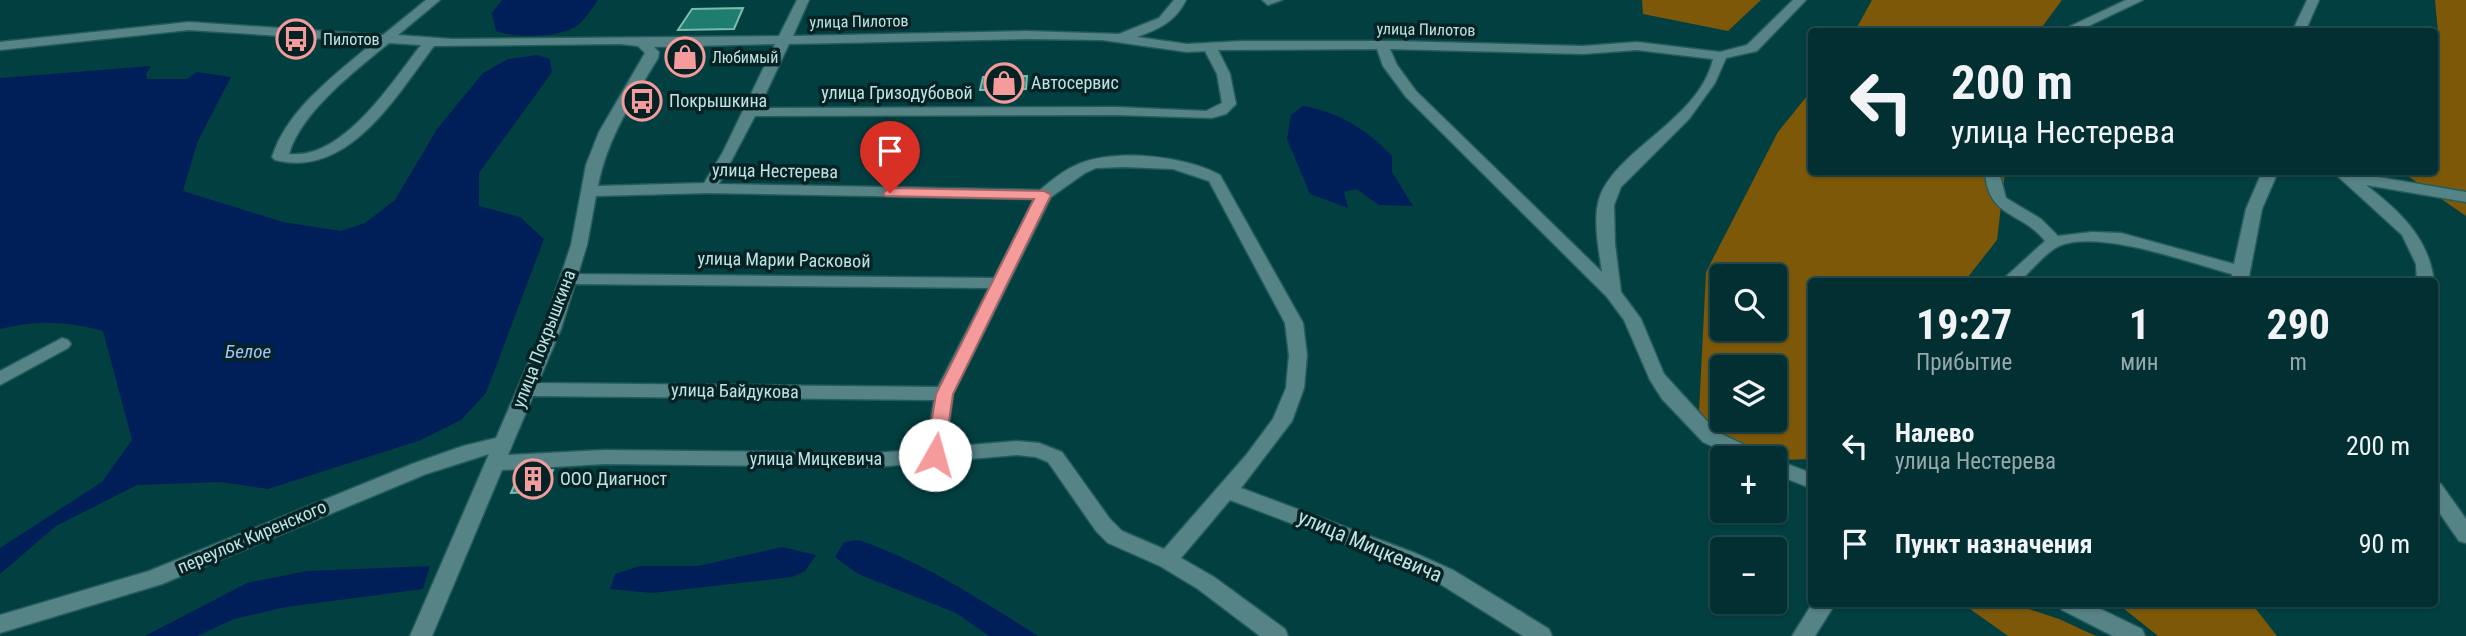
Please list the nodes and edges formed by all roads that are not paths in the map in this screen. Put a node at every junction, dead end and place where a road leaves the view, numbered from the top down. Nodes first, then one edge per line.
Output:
1 (434, 0) edge
2 (803, 0) edge
3 (1180, 0) edge
4 (1800, 0) edge
5 (2137, 0) edge
6 (2313, 0) edge
7 (2072, 28) edge
8 (2300, 28) edge
9 (1121, 38) junction
10 (384, 39) junction
11 (786, 39) junction
12 (430, 42) junction
13 (642, 43) junction
14 (1381, 45) junction
15 (0, 46) edge
16 (1209, 47) junction
17 (1720, 55) junction
18 (751, 112) junction
19 (1992, 175) edge
20 (2269, 175) edge
21 (2344, 175) edge
22 (2348, 175) edge
23 (709, 188) junction
24 (590, 191) junction
25 (1044, 195) junction
26 (2466, 197) edge
27 (2054, 242) junction
28 (2239, 276) edge
29 (2013, 278) edge
30 (2426, 278) edge
31 (569, 279) junction
32 (998, 283) junction
33 (1613, 293) junction
34 (62, 344) dead end
35 (0, 379) edge
36 (526, 389) junction
37 (944, 394) junction
38 (1725, 446) edge
39 (498, 453) junction
40 (935, 455) junction
41 (1787, 471) edge
42 (1808, 480) edge
43 (1228, 491) junction
44 (2438, 495) edge
45 (2466, 535) edge
46 (1167, 560) junction
47 (1822, 607) edge
48 (2076, 607) edge
49 (0, 624) edge
50 (421, 636) edge
51 (1277, 636) edge
52 (1541, 636) edge
53 (1803, 636) edge
54 (2134, 636) edge

1 - 10 street
2 - 11 street
3 - 9 street
4 - 17 street
5 - 7 street
6 - 8 street
9 - 11 street, улица Пилотов
9 - 16 street, улица Пилотов
10 - 12 street, улица Пилотов
10 - 12 street
10 - 15 street, улица Пилотов
11 - 13 street, улица Пилотов
11 - 18 street
12 - 13 street, улица Пилотов
13 - 24 street, улица Покрышкина
14 - 16 street, улица Пилотов
14 - 17 street, улица Пилотов
14 - 33 street
16 - 18 street, улица Гризодубовой
17 - 33 street
18 - 23 street
19 - 27 street
20 - 28 street
21 - 30 street
22 - 26 street
23 - 24 street, улица Нестерева
23 - 25 street, улица Нестерева
24 - 31 street, улица Покрышкина
25 - 32 street
25 - 43 street
27 - 28 street
27 - 29 street
31 - 32 street, улица Марии Расковой
31 - 36 street, улица Покрышкина
32 - 37 street
33 - 38 street
34 - 35 street
36 - 37 street, улица Байдукова
36 - 39 street, улица Покрышкина
37 - 40 street
39 - 40 street, улица Мицкевича
39 - 49 street, переулок Киренского
39 - 50 street, улица Покрышкина
40 - 46 street, улица Мицкевича
41 - 42 street
43 - 46 street
43 - 52 street, улица Мицкевича
44 - 45 street
46 - 51 street, улица Мицкевича
47 - 53 street
48 - 54 street

